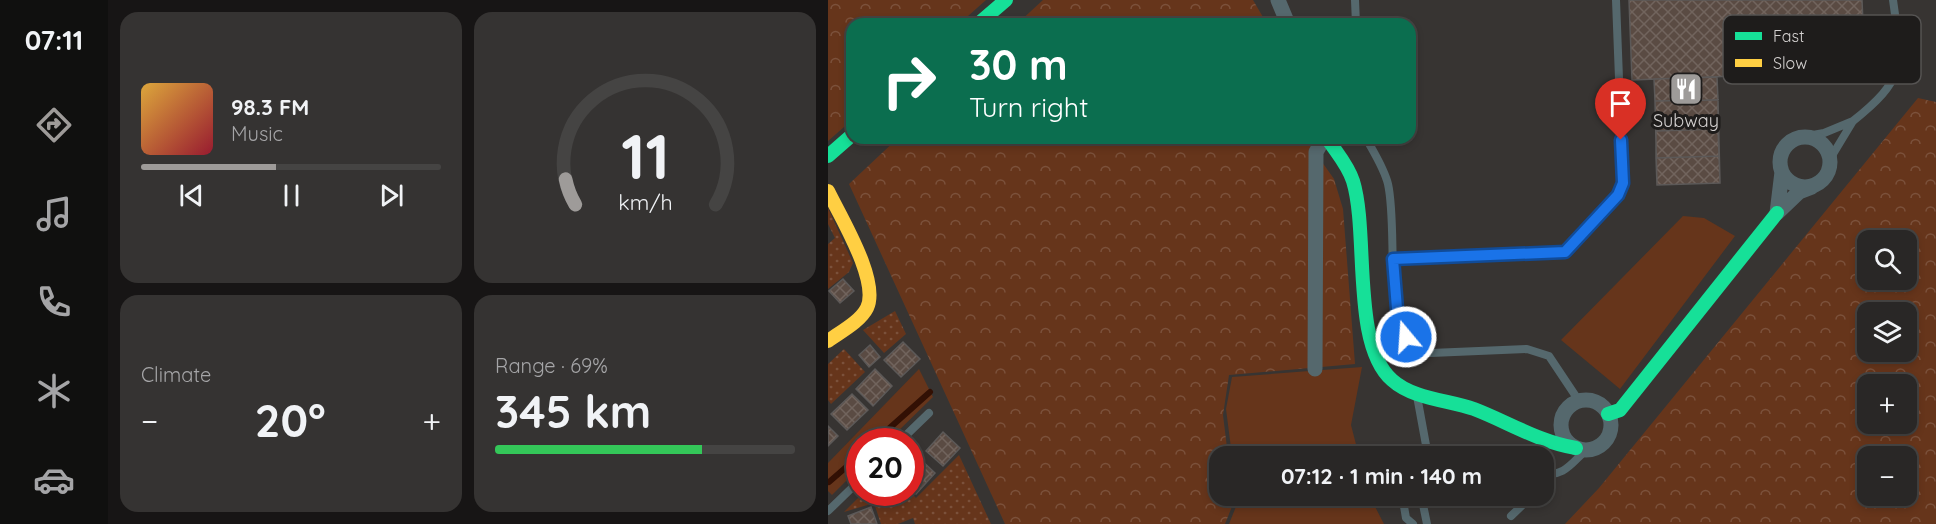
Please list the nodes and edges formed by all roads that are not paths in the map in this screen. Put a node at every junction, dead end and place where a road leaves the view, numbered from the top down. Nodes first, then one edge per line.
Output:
1 (1006, 0) edge
2 (1278, 0) edge
3 (1355, 0) edge
4 (1616, 0) edge
5 (1893, 0) edge
6 (1895, 15) edge
7 (985, 18) edge
8 (1286, 18) edge
9 (1356, 18) edge
10 (1891, 84) edge
11 (1853, 121) junction
12 (1807, 136) junction
13 (846, 140) edge
14 (1322, 144) edge
15 (1330, 144) edge
16 (1369, 144) edge
17 (828, 156) edge
18 (1830, 159) junction
19 (1782, 172) junction
20 (1815, 186) junction
21 (828, 191) edge
22 (1777, 213) junction
23 (1393, 259) junction
24 (828, 342) edge
25 (1315, 369) dead end
26 (1416, 392) junction
27 (1579, 401) junction
28 (1564, 412) junction
29 (928, 413) dead end
30 (1608, 414) junction
31 (913, 428) edge
32 (1523, 429) junction
33 (1427, 446) edge
34 (1581, 449) junction
35 (1554, 475) edge
36 (846, 494) edge
37 (1404, 506) edge
38 (1423, 506) edge
39 (1521, 506) edge
40 (828, 511) edge
41 (1511, 516) dead end
42 (1413, 524) edge
43 (1427, 524) edge

1 - 7 street
2 - 8 street
3 - 9 lane
4 - 23 lane
5 - 6 lane
10 - 11 lane
11 - 12 lane
11 - 18 lane
12 - 18 street
12 - 19 street
13 - 17 street
14 - 25 street
15 - 26 street
16 - 23 lane
18 - 20 street
19 - 20 street
19 - 22 street
20 - 22 street
21 - 24 street
22 - 30 street
23 - 27 lane
26 - 32 street
26 - 33 lane
27 - 28 street
27 - 30 street
28 - 32 street
28 - 34 street
29 - 31 lane
30 - 34 street
32 - 34 street
34 - 35 lane
36 - 40 lane
37 - 42 lane
38 - 43 lane
39 - 41 lane

